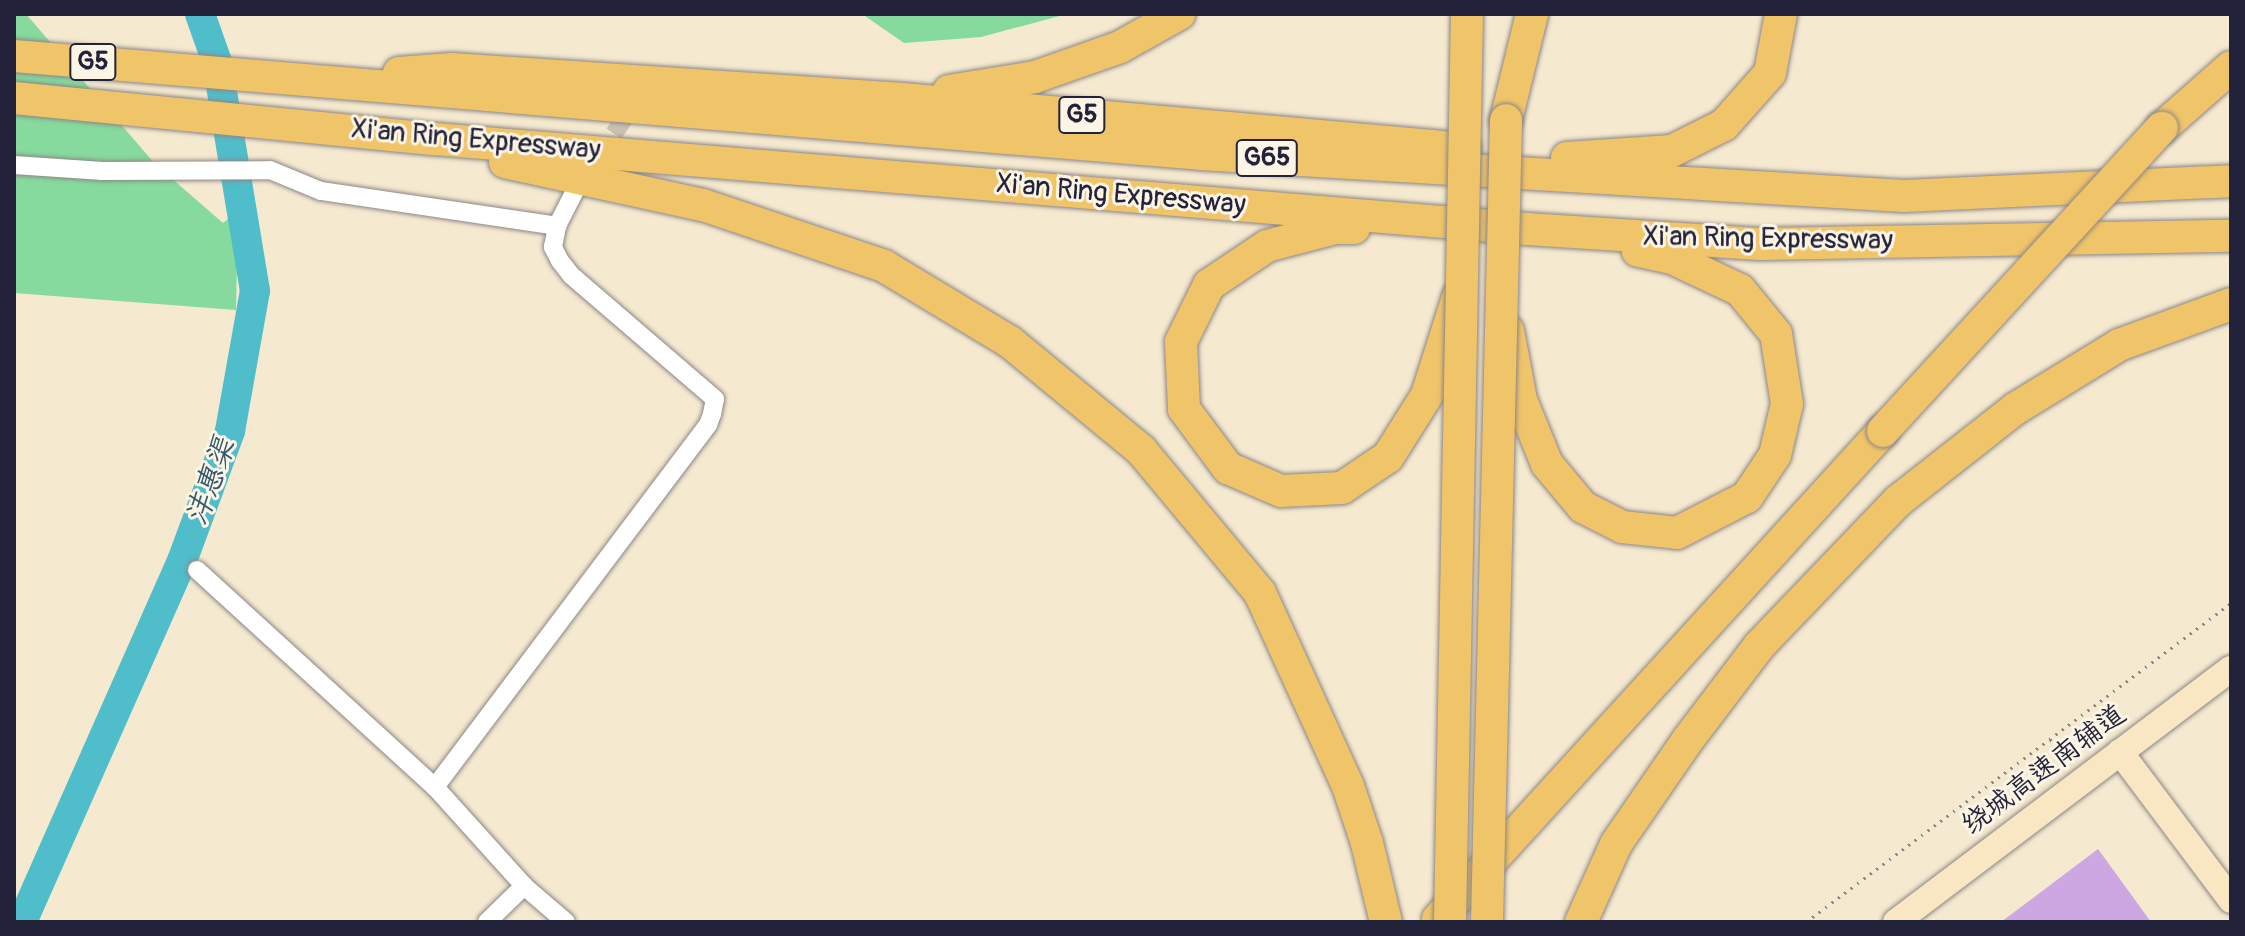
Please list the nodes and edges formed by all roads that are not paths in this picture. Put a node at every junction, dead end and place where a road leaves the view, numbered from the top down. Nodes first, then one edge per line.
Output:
1 (1179, 14) edge
2 (1467, 14) edge
3 (1508, 14) edge
4 (1532, 14) edge
5 (1781, 14) edge
6 (14, 56) edge
7 (2231, 67) edge
8 (305, 81) junction
9 (14, 98) edge
10 (903, 99) junction
11 (1506, 120) junction
12 (306, 124) junction
13 (14, 165) edge
14 (2231, 181) edge
15 (575, 191) dead end
16 (557, 226) junction
17 (1527, 229) junction
18 (2231, 236) edge
19 (1462, 286) junction
20 (1501, 299) junction
21 (2231, 304) edge
22 (197, 570) dead end
23 (2231, 669) edge
24 (2127, 747) junction
25 (435, 787) junction
26 (2231, 871) edge
27 (524, 886) junction
28 (2231, 900) edge
29 (487, 922) edge
30 (566, 922) edge
31 (1386, 922) edge
32 (1435, 922) edge
33 (1450, 922) edge
34 (1487, 922) edge
35 (1581, 922) edge
36 (1896, 922) edge

1 - 10 highway
2 - 19 highway, bridge
3 - 11 highway
4 - 11 highway
5 - 10 highway, G5
6 - 8 highway, Xi'an Ring Expressway / G5
7 - 32 highway, bridge
8 - 10 highway, G5
8 - 14 highway, Xi'an Ring Expressway / G65
9 - 12 highway, Xi'an Ring Expressway / G5
11 - 20 highway, bridge
12 - 17 highway, Xi'an Ring Expressway / G65
12 - 31 highway, G5
13 - 16 street
15 - 16 street
16 - 25 street
17 - 18 highway, Xi'an Ring Expressway / G65
17 - 19 highway, bridge
17 - 20 highway, bridge
19 - 33 highway, bridge
20 - 34 highway, bridge
21 - 35 highway
22 - 25 street
23 - 24 street, 绕城高速南辅道
24 - 26 street
24 - 28 street
24 - 36 street, 绕城高速南辅道
25 - 27 street
27 - 29 street
27 - 30 street

